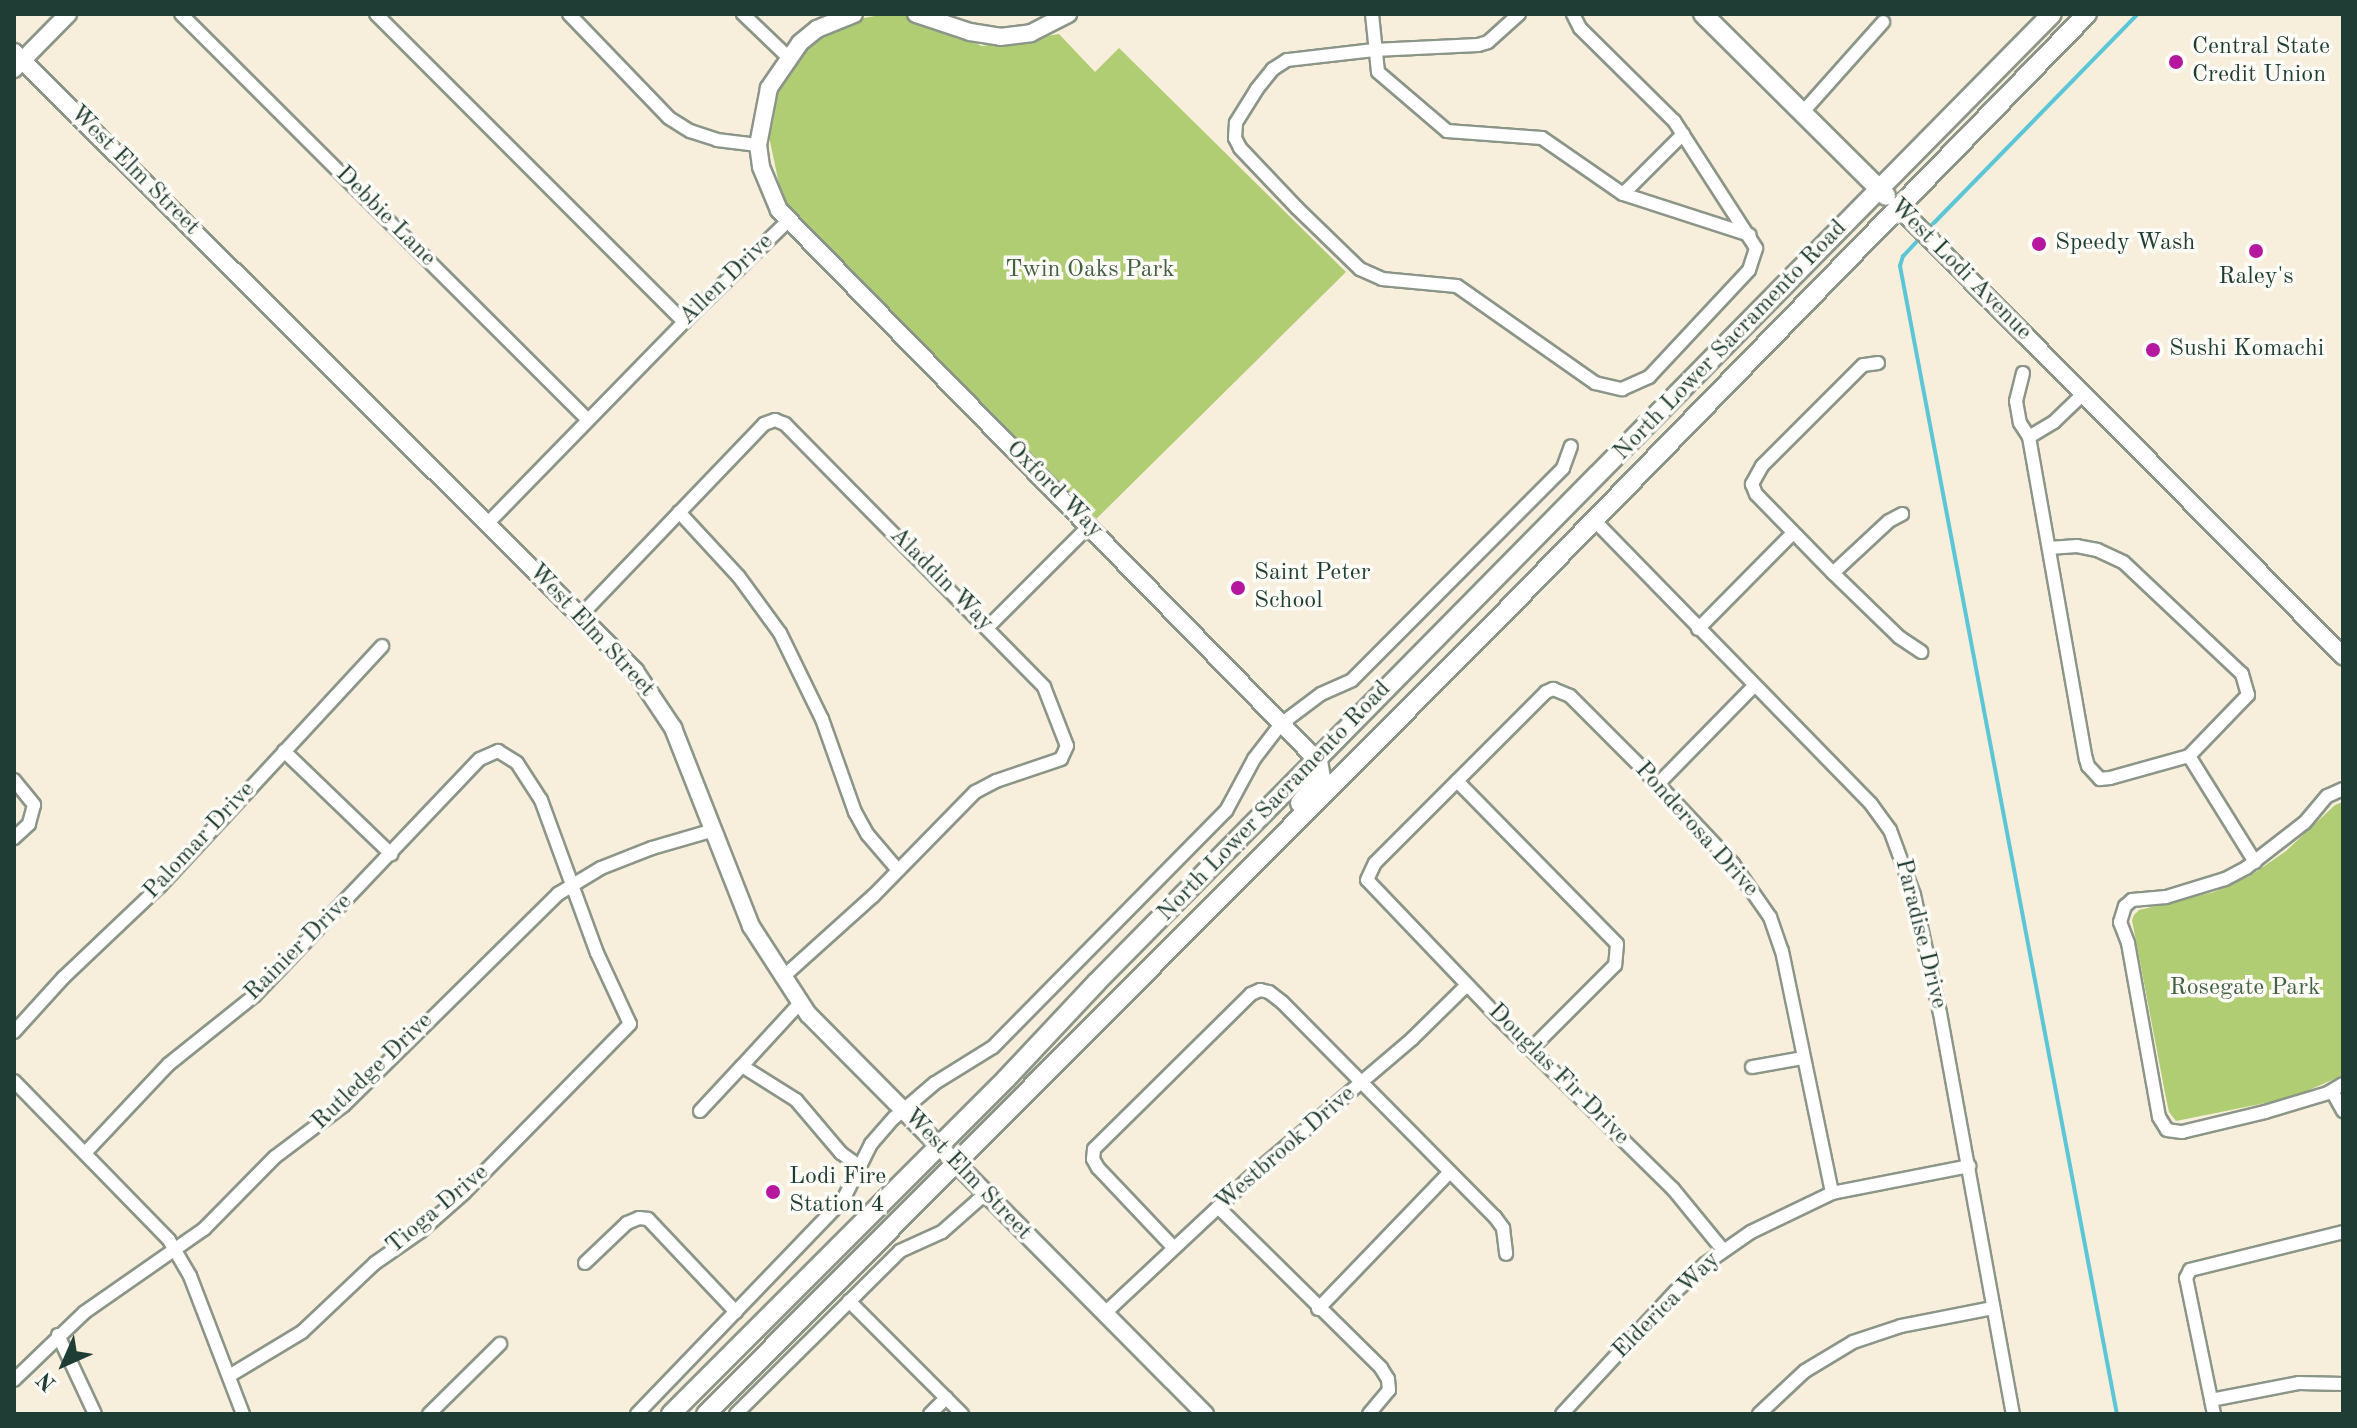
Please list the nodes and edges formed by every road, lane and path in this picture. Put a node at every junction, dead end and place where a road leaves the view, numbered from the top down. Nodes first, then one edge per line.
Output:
1 (68, 14) edge
2 (181, 14) edge
3 (376, 14) edge
4 (569, 14) edge
5 (743, 14) edge
6 (854, 14) edge
7 (916, 14) edge
8 (1068, 14) edge
9 (1372, 14) edge
10 (1519, 14) edge
11 (1573, 14) edge
12 (1703, 14) edge
13 (2052, 14) edge
14 (2067, 14) edge
15 (2087, 14) edge
16 (1883, 22) dead end
17 (2062, 39) junction
18 (1374, 50) junction
19 (788, 57) junction
20 (17, 61) edge
21 (1802, 113) junction
22 (1683, 134) junction
23 (758, 145) junction
24 (1880, 189) junction
25 (1623, 194) junction
26 (1897, 206) junction
27 (787, 222) junction
28 (1750, 235) junction
29 (684, 322) junction
30 (1878, 363) dead end
31 (2023, 373) dead end
32 (2084, 393) junction
33 (588, 420) junction
34 (2029, 437) junction
35 (1571, 446) dead end
36 (1607, 467) junction
37 (679, 512) junction
38 (1902, 514) dead end
39 (1594, 520) junction
40 (487, 524) junction
41 (1089, 526) junction
42 (1793, 533) junction
43 (2049, 548) junction
44 (1833, 573) junction
45 (582, 614) junction
46 (988, 627) junction
47 (1698, 629) junction
48 (382, 646) dead end
49 (1921, 652) dead end
50 (2343, 656) edge
51 (1754, 686) junction
52 (1281, 724) junction
53 (284, 751) junction
54 (2189, 756) junction
55 (1318, 761) junction
56 (14, 780) edge
57 (1457, 781) junction
58 (1658, 784) junction
59 (2343, 788) edge
60 (714, 830) junction
61 (14, 838) edge
62 (391, 854) junction
63 (2255, 862) junction
64 (1253, 865) junction
65 (897, 869) junction
66 (574, 883) junction
67 (782, 978) junction
68 (1467, 985) junction
69 (800, 1003) junction
70 (14, 1032) edge
71 (1532, 1048) junction
72 (1803, 1058) junction
73 (742, 1066) junction
74 (1752, 1067) dead end
75 (14, 1081) edge
76 (1362, 1083) junction
77 (2338, 1087) edge
78 (903, 1109) junction
79 (700, 1111) dead end
80 (2343, 1111) edge
81 (938, 1147) junction
82 (86, 1152) junction
83 (954, 1163) junction
84 (859, 1166) junction
85 (1969, 1166) junction
86 (1450, 1172) junction
87 (1832, 1193) junction
88 (985, 1194) junction
89 (1219, 1208) junction
90 (2343, 1232) edge
91 (1174, 1248) junction
92 (176, 1250) junction
93 (1723, 1250) junction
94 (1506, 1254) dead end
95 (585, 1263) dead end
96 (849, 1301) junction
97 (1993, 1308) junction
98 (1318, 1309) junction
99 (736, 1312) junction
100 (1105, 1313) junction
101 (58, 1335) junction
102 (500, 1344) dead end
103 (229, 1376) junction
104 (14, 1380) edge
105 (2343, 1384) edge
106 (946, 1398) junction
107 (2211, 1400) junction
108 (95, 1414) edge
109 (243, 1414) edge
110 (429, 1414) edge
111 (637, 1414) edge
112 (674, 1414) edge
113 (706, 1414) edge
114 (736, 1414) edge
115 (930, 1414) edge
116 (962, 1414) edge
117 (1205, 1414) edge
118 (1369, 1414) edge
119 (1562, 1414) edge
120 (1759, 1414) edge
121 (2013, 1414) edge
122 (2214, 1414) edge

1 - 20 street
2 - 33 street, Debbie Lane
3 - 29 street
4 - 23 street
5 - 19 street
6 - 19 street, Allen Drive
7 - 8 street
9 - 18 street
10 - 18 street
11 - 22 street
12 - 21 main road, West Lodi Avenue
13 - 24 main road, North Lower Sacramento Road
14 - 17 main road
15 - 17 main road, North Lower Sacramento Road
16 - 21 street
17 - 26 main road, North Lower Sacramento Road
18 - 25 street
18 - 28 street
19 - 23 street, Allen Drive
20 - 40 street, West Elm Street
21 - 24 main road, West Lodi Avenue
22 - 25 street
22 - 28 street
23 - 27 street, Allen Drive
24 - 26 main road, West Lodi Avenue
24 - 36 main road, North Lower Sacramento Road
25 - 28 street
26 - 32 street, West Lodi Avenue
26 - 39 main road, North Lower Sacramento Road
27 - 29 street, Allen Drive
27 - 41 street, Oxford Way
29 - 33 street, Allen Drive
30 - 42 street
31 - 34 street
32 - 34 street
32 - 50 street, West Lodi Avenue
33 - 40 street, Allen Drive
34 - 43 street
35 - 52 street
36 - 39 main road
36 - 55 main road, North Lower Sacramento Road
37 - 45 street
37 - 46 street, Aladdin Way
37 - 65 street
38 - 44 street
39 - 47 street, Paradise Drive
39 - 64 main road, North Lower Sacramento Road
40 - 45 street, West Elm Street
41 - 46 street
41 - 52 street, Oxford Way
42 - 44 street
42 - 47 street
43 - 54 street
43 - 54 street
44 - 49 street
45 - 60 street, West Elm Street
46 - 65 street, Aladdin Way
47 - 51 street, Paradise Drive
48 - 53 street, Palomar Drive
51 - 58 street
51 - 85 street, Paradise Drive
52 - 55 street, Oxford Way
52 - 78 street
53 - 62 street
53 - 70 street, Palomar Drive
54 - 63 street
55 - 64 main road
55 - 81 main road, North Lower Sacramento Road
56 - 61 street
57 - 58 street, Ponderosa Drive
57 - 68 street, Douglas Fir Drive
57 - 71 street
58 - 72 street, Ponderosa Drive
59 - 63 street
60 - 66 street, Rutledge Drive
60 - 67 street, West Elm Street
62 - 66 street, Rainier Drive
62 - 82 street, Rainier Drive
63 - 77 street
64 - 83 main road, North Lower Sacramento Road
65 - 67 street
66 - 92 street, Rutledge Drive
66 - 103 street, Tioga Drive
67 - 69 street, West Elm Street
68 - 71 street, Douglas Fir Drive
68 - 76 street, Westbrook Drive
69 - 73 street
69 - 78 street, West Elm Street
71 - 93 street, Douglas Fir Drive
72 - 74 street
72 - 87 street, Ponderosa Drive
73 - 79 street
73 - 84 street
75 - 82 street
76 - 86 street
76 - 89 street, Westbrook Drive
76 - 91 street
77 - 80 street
78 - 81 street, West Elm Street
78 - 84 street
81 - 83 street, West Elm Street
81 - 112 main road, North Lower Sacramento Road
82 - 92 street
83 - 88 street, West Elm Street
83 - 113 main road, North Lower Sacramento Road
84 - 99 street
85 - 87 street, Elderica Way
85 - 97 street, Paradise Drive
86 - 94 street
86 - 98 street
87 - 93 street, Elderica Way
88 - 96 street
88 - 100 street, West Elm Street
89 - 91 street, Westbrook Drive
89 - 98 street
90 - 107 street
91 - 100 street, Westbrook Drive
92 - 101 street, Rutledge Drive
92 - 103 street
93 - 119 street, Elderica Way
95 - 99 street
96 - 106 street
96 - 114 street
97 - 120 street
97 - 121 street, Paradise Drive
98 - 118 street
99 - 111 street
100 - 117 street, West Elm Street
101 - 104 street, Rutledge Drive
101 - 108 street
102 - 110 street
103 - 109 street
105 - 107 street
106 - 115 street
106 - 116 street
107 - 122 street

